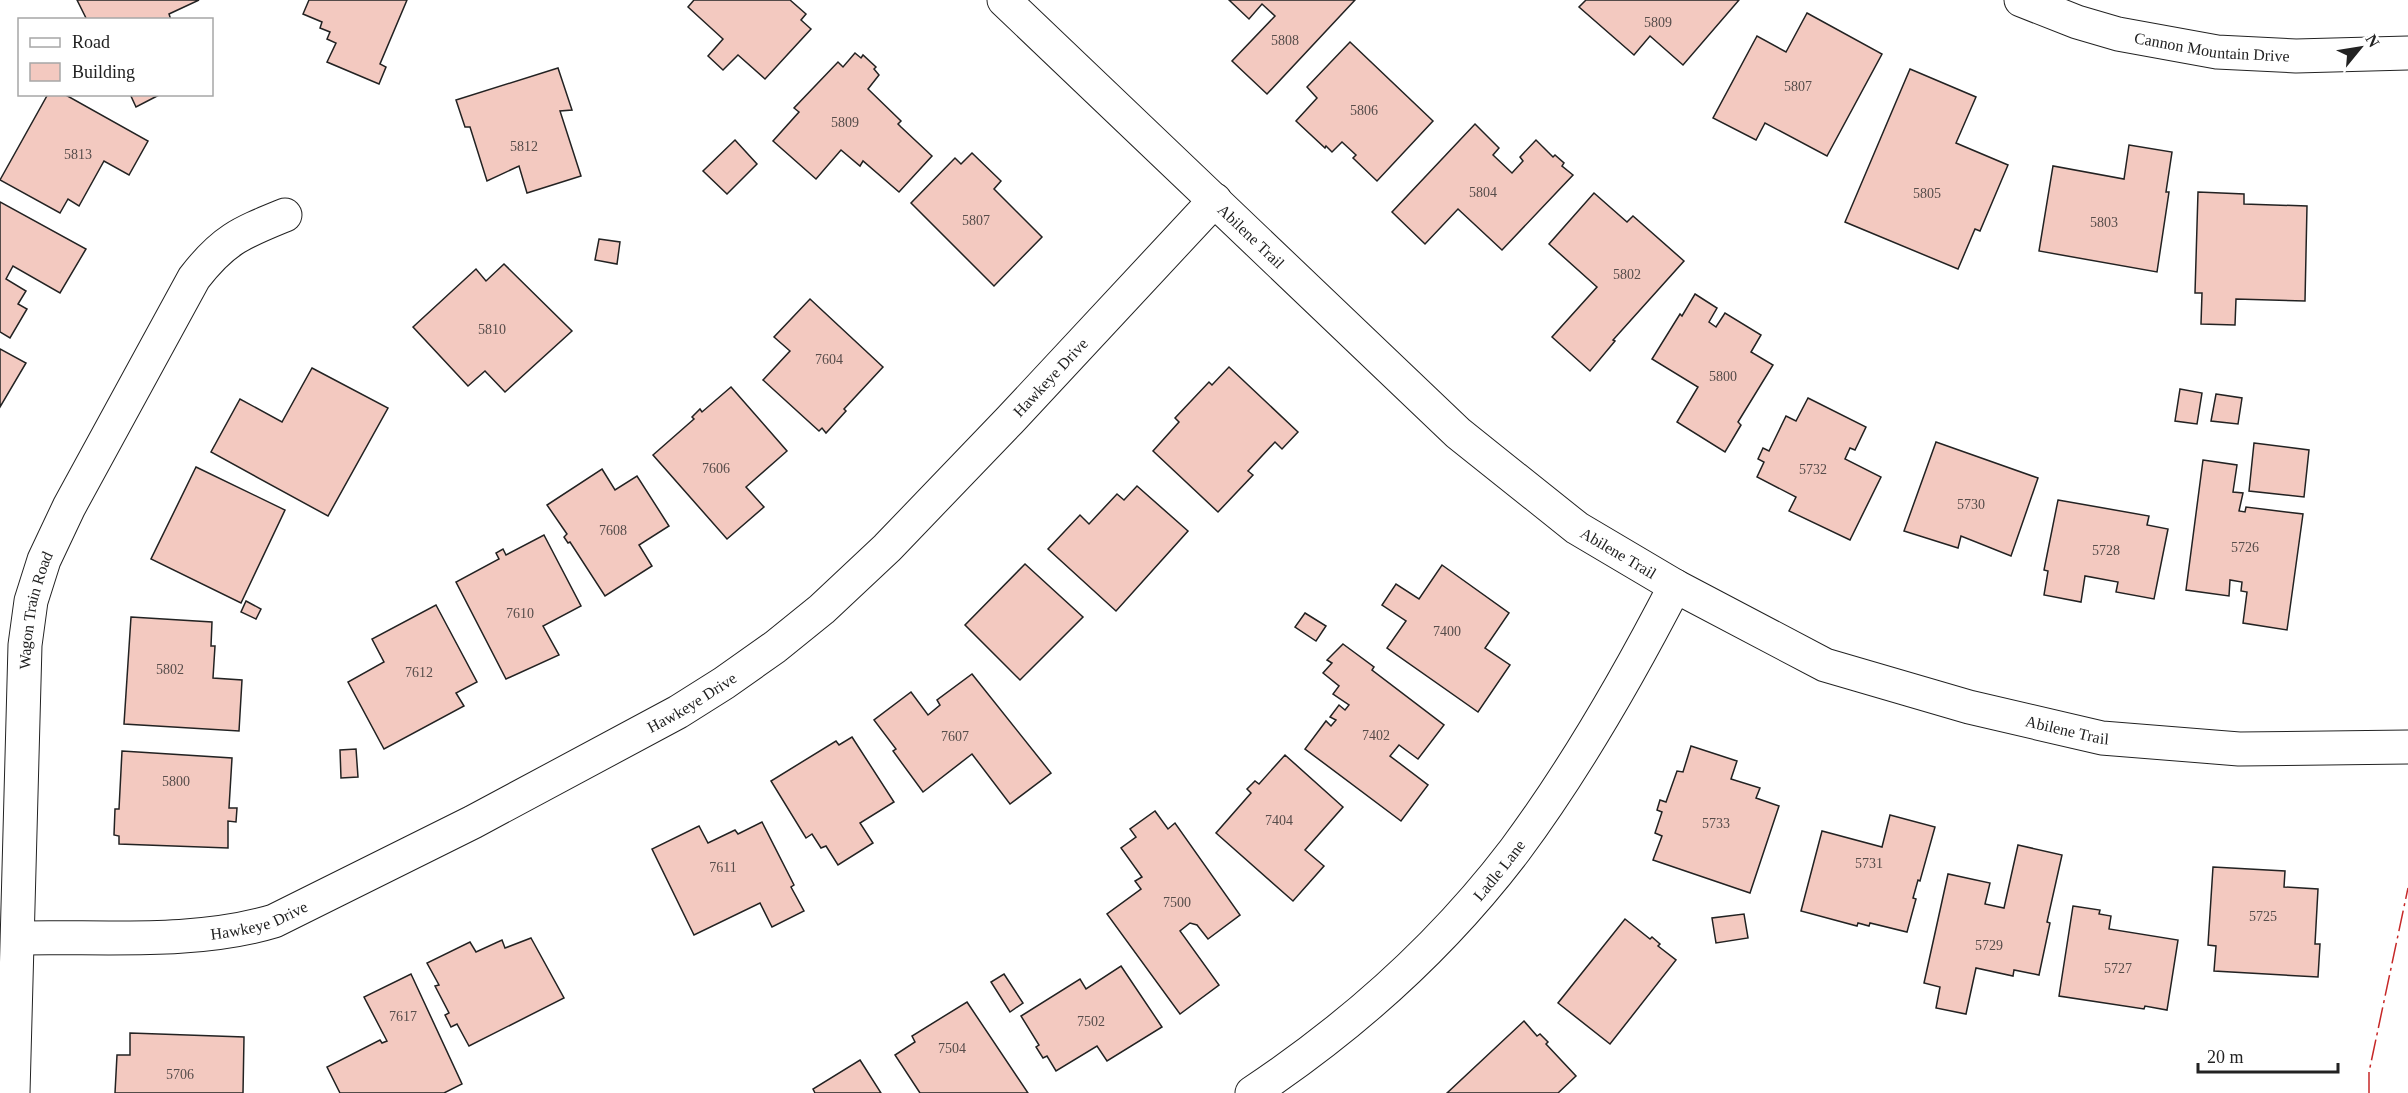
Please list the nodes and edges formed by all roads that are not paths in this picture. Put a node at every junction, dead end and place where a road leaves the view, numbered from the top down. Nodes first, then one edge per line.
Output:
1 (1004, 0) edge
2 (2021, 0) edge
3 (2408, 53) edge
4 (1215, 200) junction
5 (285, 215) dead end
6 (1675, 586) junction
7 (2408, 747) edge
8 (18, 938) junction
9 (13, 1093) edge
10 (1252, 1093) edge

1 - 4 street, Abilene Trail
2 - 3 street, Cannon Mountain Drive
4 - 6 street, Abilene Trail
4 - 8 street, Hawkeye Drive
5 - 8 street, Wagon Train Road
6 - 7 street, Abilene Trail
6 - 10 street, Ladle Lane
8 - 9 street, Wagon Train Road

